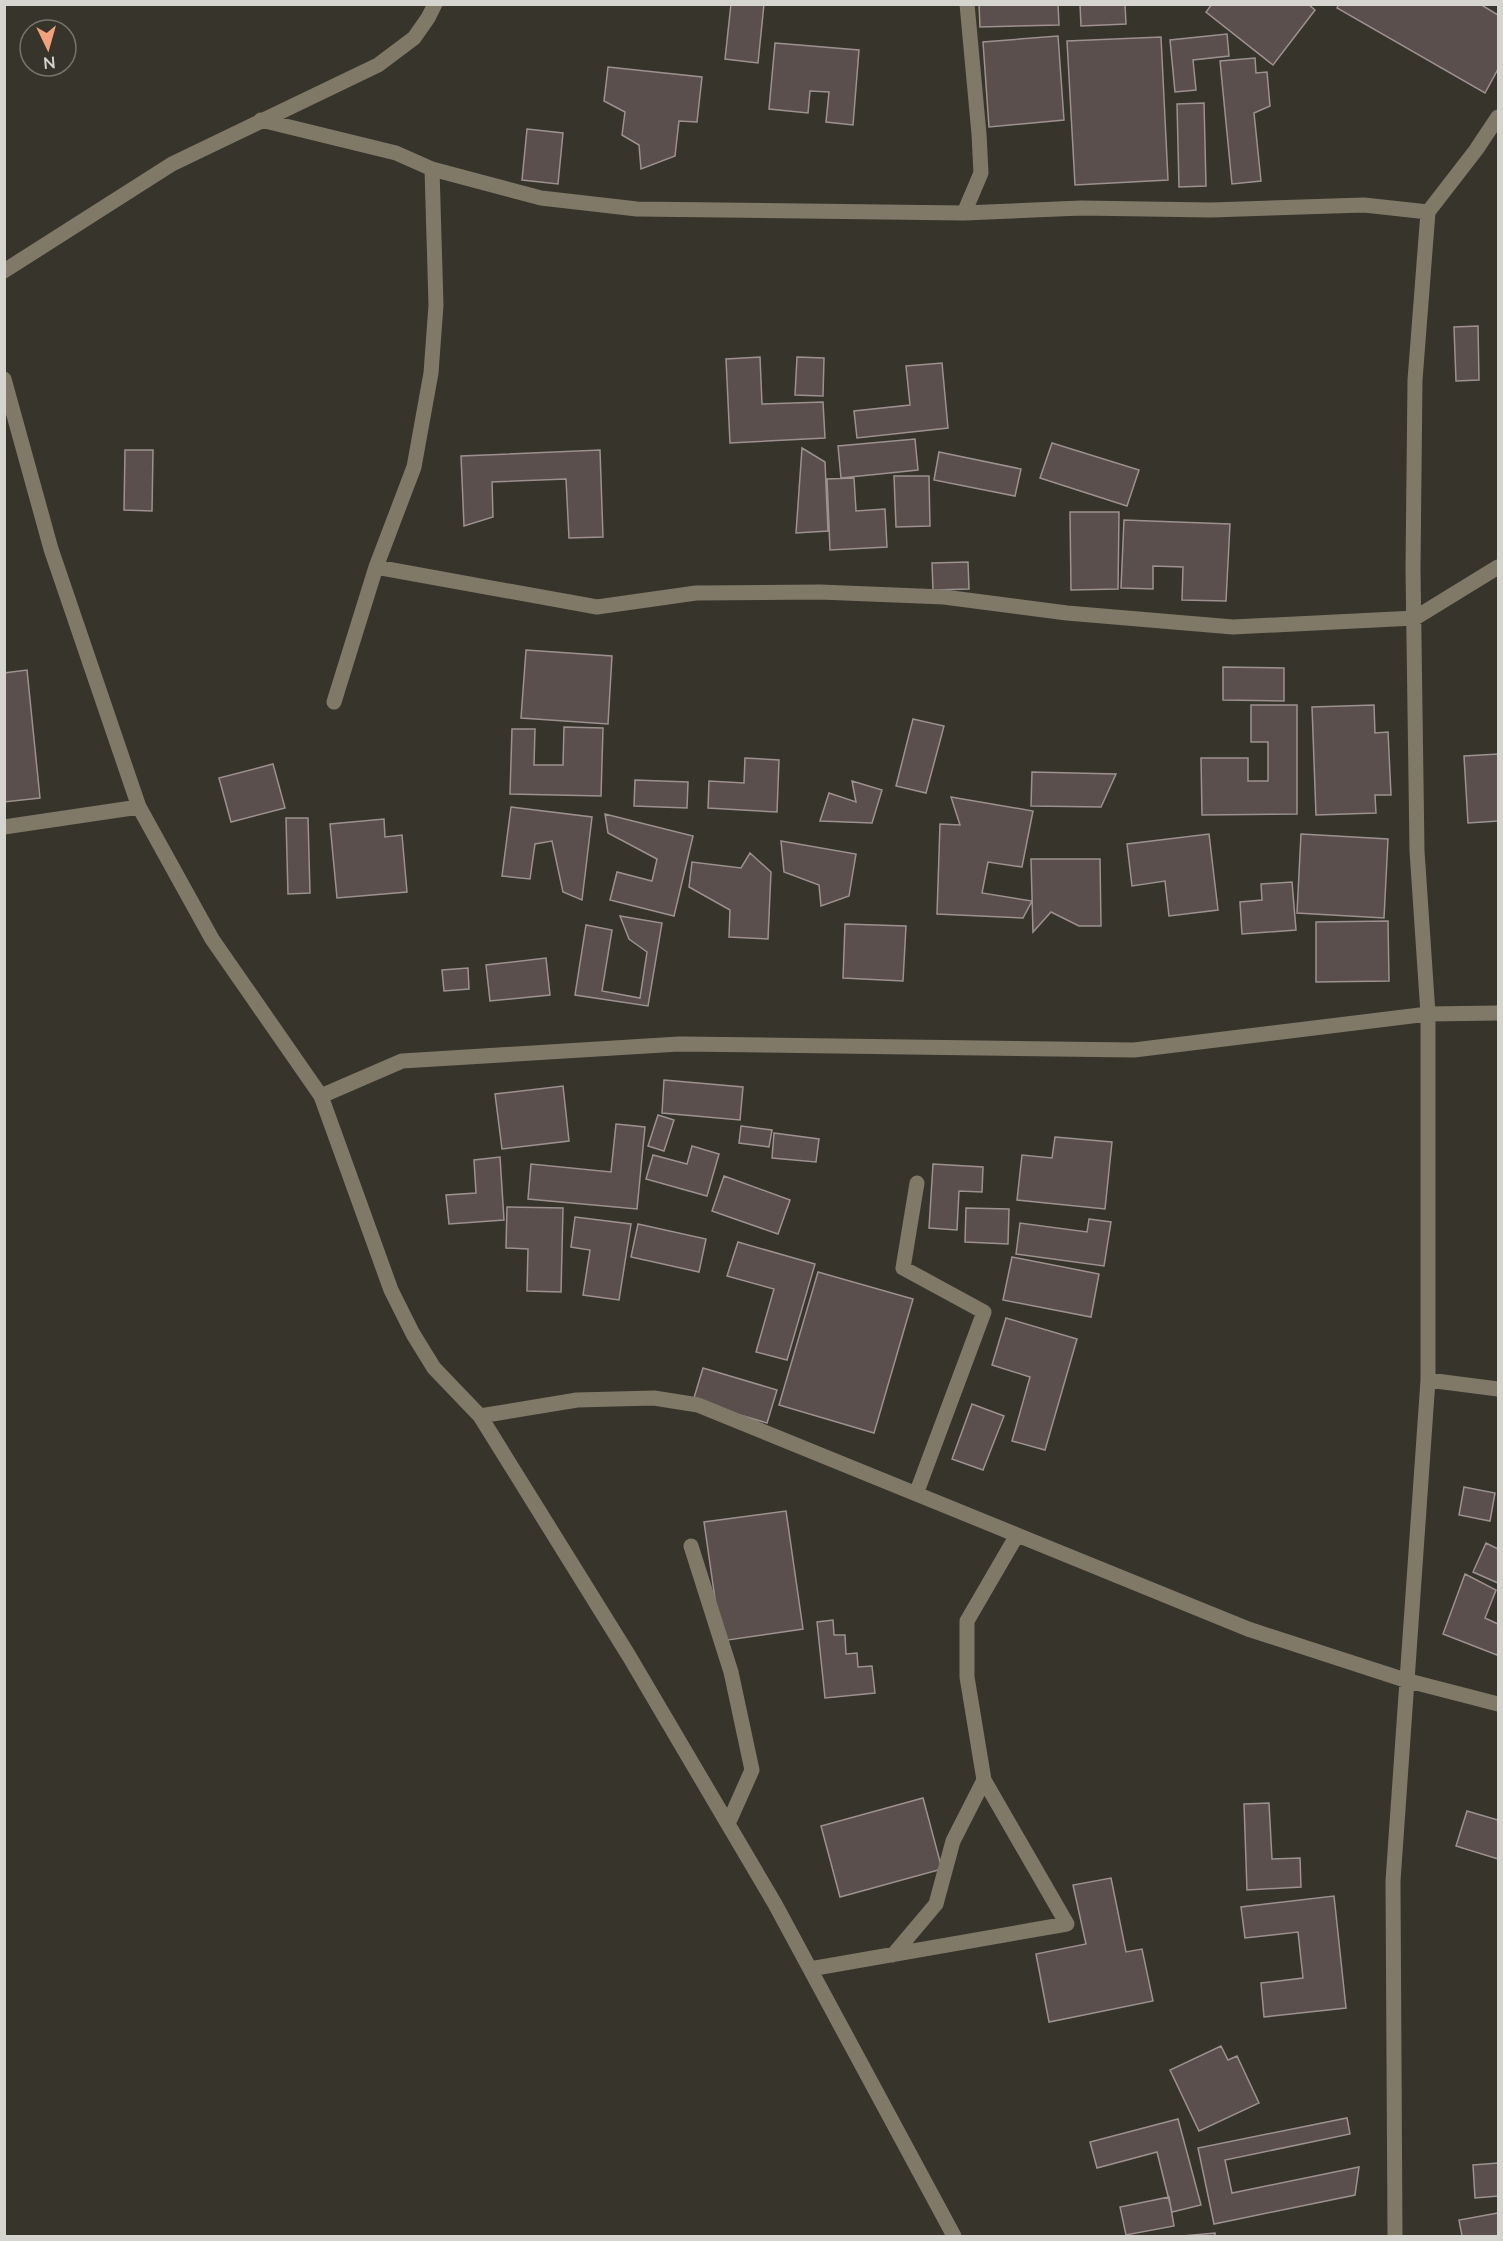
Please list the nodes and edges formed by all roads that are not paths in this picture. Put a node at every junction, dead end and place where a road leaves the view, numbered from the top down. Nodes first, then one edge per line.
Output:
1 (435, 4) edge
2 (967, 4) edge
3 (1498, 117) edge
4 (261, 120) junction
5 (432, 169) junction
6 (1428, 212) junction
7 (964, 213) junction
8 (4, 271) edge
9 (4, 379) edge
10 (376, 567) junction
11 (1498, 567) edge
12 (1415, 618) junction
13 (334, 702) dead end
14 (139, 807) junction
15 (4, 827) edge
16 (1498, 1013) edge
17 (1428, 1014) junction
18 (321, 1096) junction
19 (917, 1183) dead end
20 (1428, 1380) junction
21 (1498, 1389) edge
22 (480, 1416) junction
23 (916, 1494) junction
24 (1017, 1534) junction
25 (691, 1546) dead end
26 (1406, 1680) junction
27 (1498, 1704) edge
28 (984, 1780) junction
29 (728, 1824) junction
30 (893, 1955) junction
31 (810, 1969) junction
32 (954, 2236) edge
33 (1395, 2236) edge

1 - 4 street
2 - 7 street
3 - 6 street
4 - 5 street
4 - 8 street
5 - 7 street
5 - 10 street
6 - 7 street
6 - 12 street
9 - 14 street
10 - 12 street
10 - 13 street
11 - 12 street
12 - 17 street
14 - 15 street
14 - 18 street
16 - 17 street
17 - 18 street
17 - 20 street
18 - 22 street
19 - 23 street
20 - 21 street
20 - 26 street
22 - 23 street
22 - 29 street
23 - 24 street
24 - 26 street
24 - 28 street
25 - 29 street
26 - 27 street
26 - 33 street
28 - 30 street
28 - 30 street
29 - 31 street
30 - 31 street
31 - 32 street

